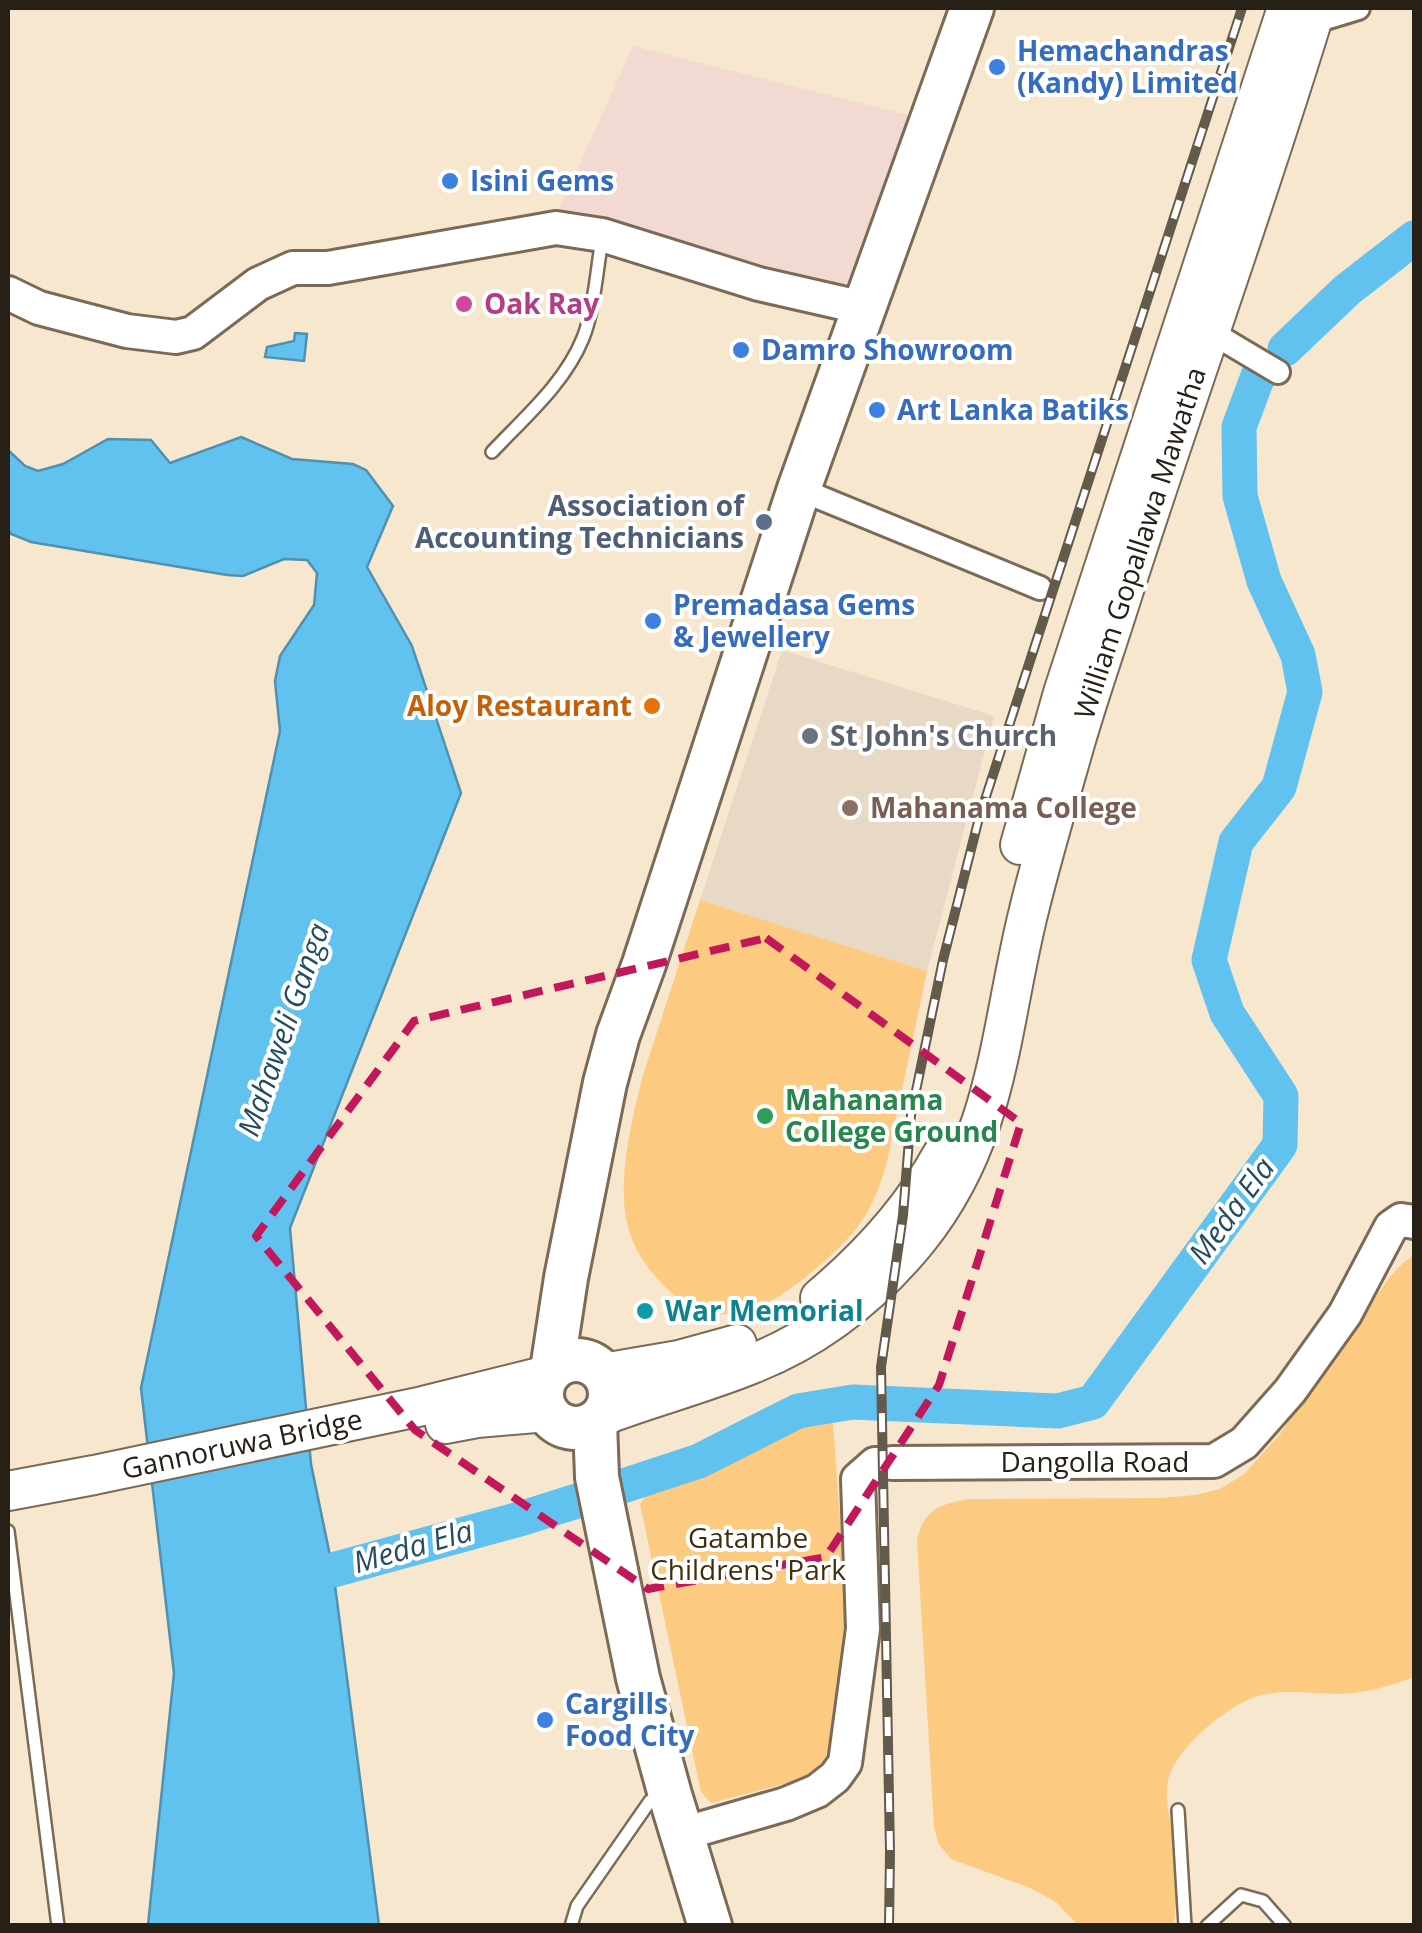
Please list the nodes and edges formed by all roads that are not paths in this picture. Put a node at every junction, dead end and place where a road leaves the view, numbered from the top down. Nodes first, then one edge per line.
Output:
1 (972, 8) edge
2 (1358, 8) edge
3 (1305, 12) edge
4 (602, 235) junction
5 (8, 293) edge
6 (864, 308) junction
7 (1209, 331) junction
8 (1278, 372) dead end
9 (492, 452) dead end
10 (799, 489) junction
11 (1040, 588) dead end
12 (1414, 1222) edge
13 (577, 1225) junction
14 (600, 1370) junction
15 (567, 1403) junction
16 (392, 1423) joint
17 (97, 1486) junction
18 (8, 1490) edge
19 (8, 1514) edge
20 (8, 1531) edge
21 (1178, 1810) dead end
22 (676, 1814) junction
23 (58, 1926) edge
24 (571, 1926) edge
25 (710, 1926) edge
26 (1184, 1926) edge
27 (1208, 1926) edge
28 (1284, 1926) edge

1 - 6 highway
2 - 3 street
3 - 7 main road, William Gopallawa Mawatha
3 - 14 main road, William Gopallawa Mawatha
4 - 5 street
4 - 6 street
4 - 9 lane
6 - 10 highway
7 - 8 street
7 - 15 main road, William Gopallawa Mawatha
10 - 11 street
10 - 13 highway
12 - 22 street, Dangolla Road
13 - 14 highway
13 - 15 highway
14 - 15 highway
15 - 16 main road, William Gopallawa Mawatha
15 - 22 highway
16 - 17 main road, Gannoruwa Bridge
17 - 18 main road
17 - 19 main road
20 - 23 lane
21 - 26 lane
22 - 24 lane
22 - 25 highway
27 - 28 lane

